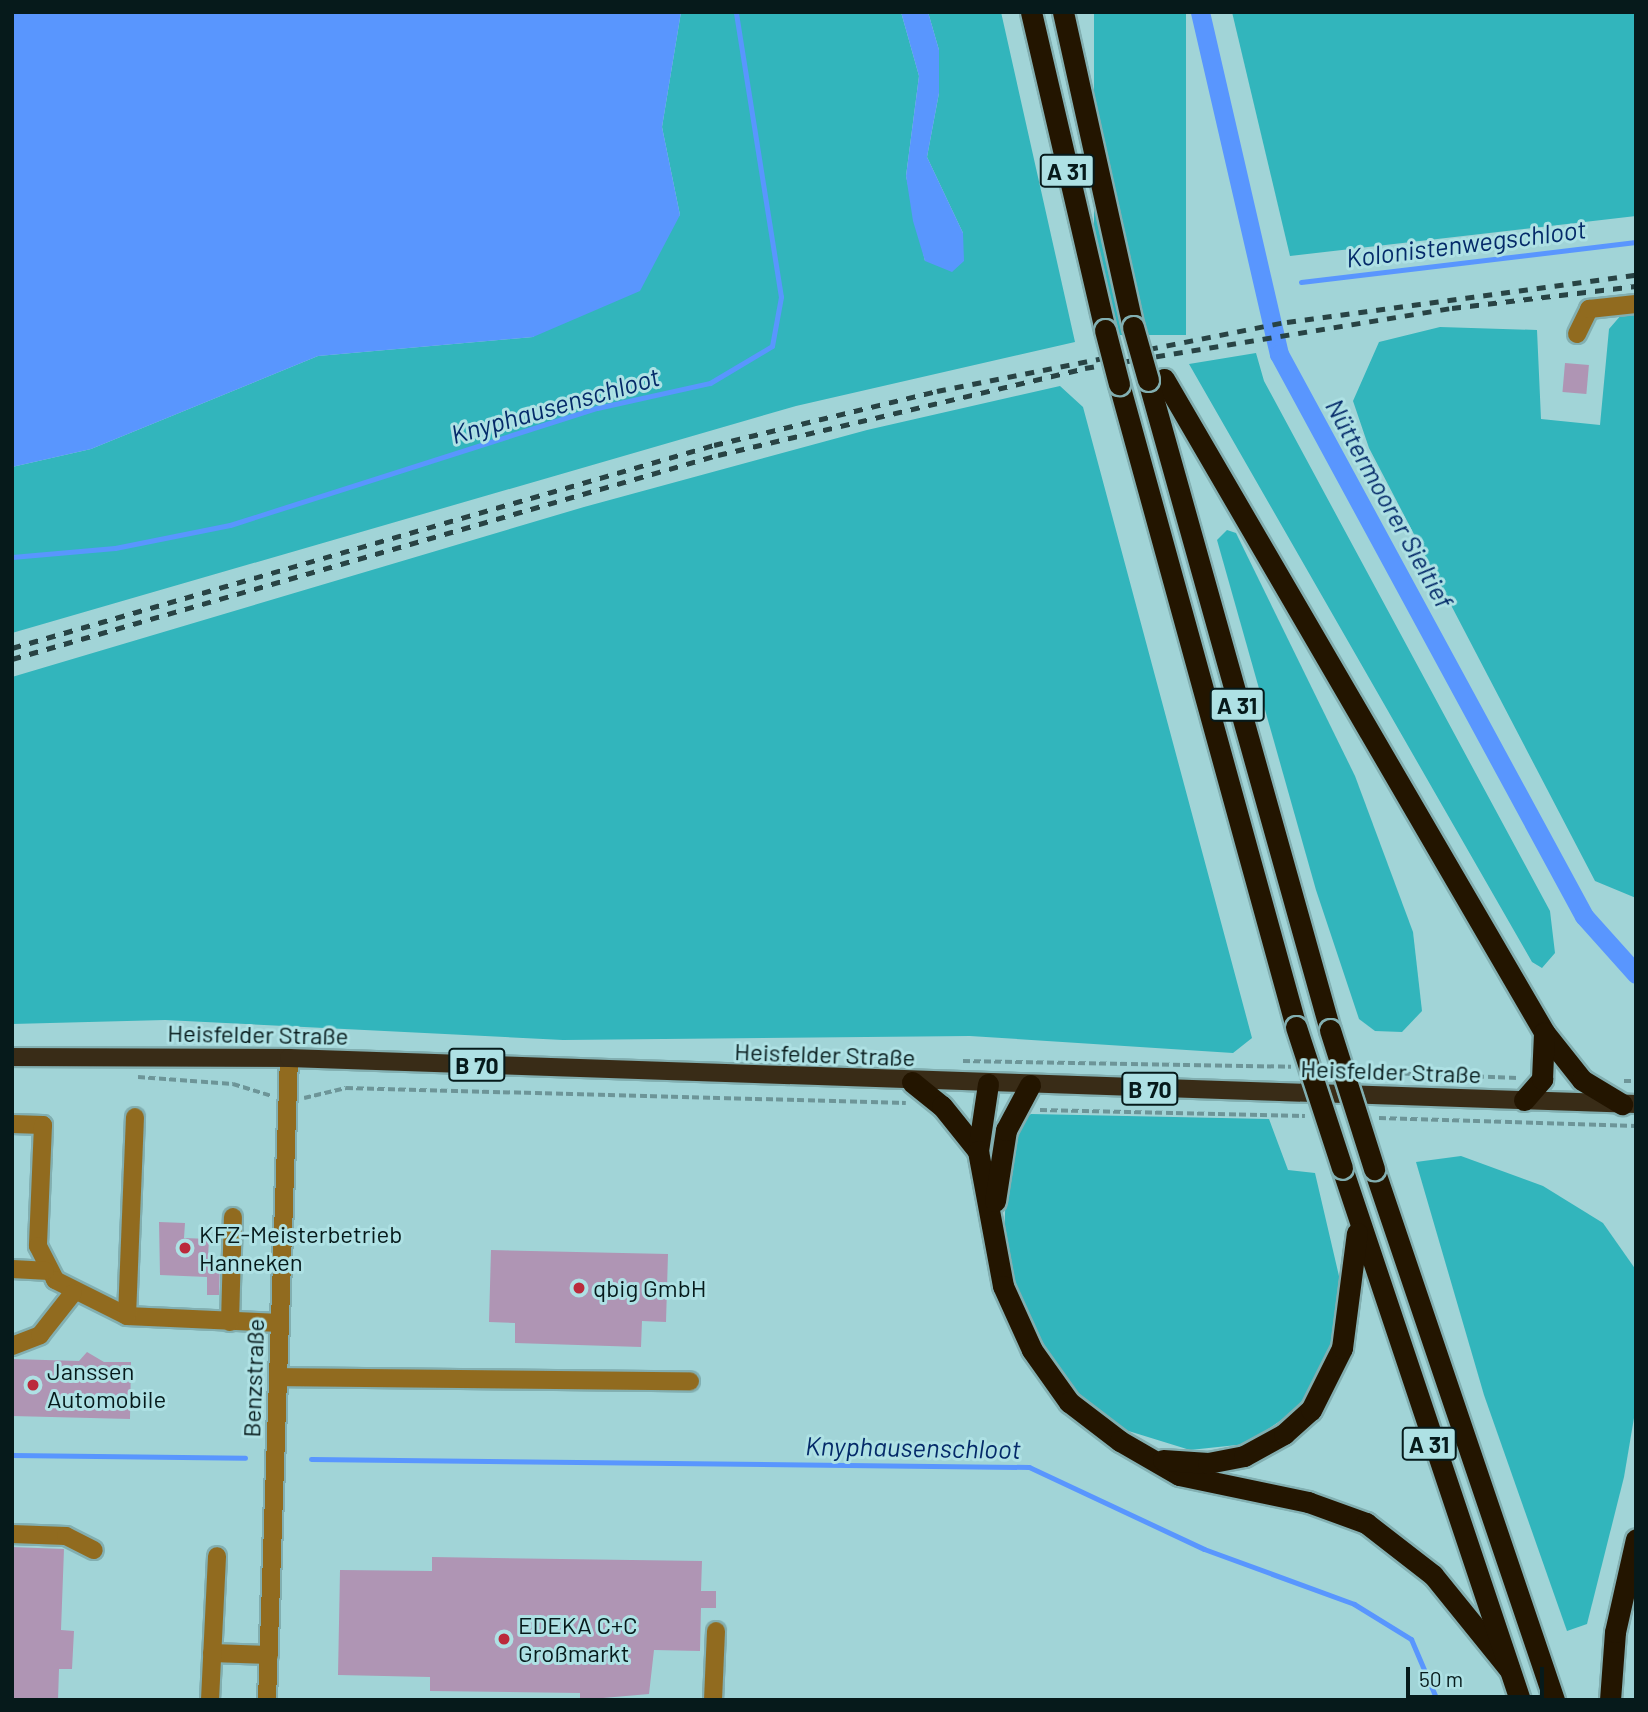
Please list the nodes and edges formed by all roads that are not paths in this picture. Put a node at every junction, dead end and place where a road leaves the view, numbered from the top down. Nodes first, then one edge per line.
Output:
1 (1031, 12) edge
2 (1063, 12) edge
3 (1636, 304) edge
4 (1577, 334) dead end
5 (1156, 380) junction
6 (1544, 1032) junction
7 (12, 1057) edge
8 (289, 1058) junction
9 (912, 1082) junction
10 (988, 1084) junction
11 (1030, 1086) junction
12 (1524, 1100) junction
13 (1629, 1104) edge
14 (135, 1117) dead end
15 (12, 1124) edge
16 (978, 1151) junction
17 (233, 1217) dead end
18 (1357, 1217) junction
19 (993, 1228) junction
20 (12, 1269) edge
21 (46, 1270) junction
22 (73, 1293) junction
23 (127, 1316) junction
24 (230, 1322) junction
25 (280, 1324) junction
26 (12, 1346) edge
27 (278, 1377) junction
28 (690, 1381) dead end
29 (1145, 1458) junction
30 (12, 1534) edge
31 (1636, 1539) edge
32 (94, 1550) dead end
33 (217, 1556) dead end
34 (716, 1631) dead end
35 (212, 1653) junction
36 (269, 1656) junction
37 (1509, 1669) junction
38 (210, 1700) edge
39 (267, 1700) edge
40 (713, 1700) edge
41 (1520, 1700) edge
42 (1554, 1700) edge
43 (1610, 1700) edge

1 - 18 highway, A 31, bridge
2 - 5 highway, A 31, bridge
3 - 4 street
5 - 6 highway
5 - 42 highway, A 31, bridge
6 - 12 highway
6 - 13 highway
7 - 8 main road, Heisfelder Straße / B 70
8 - 9 main road, Heisfelder Straße / B 70
8 - 25 street, Benzstraße
9 - 10 main road, Heisfelder Straße / B 70
9 - 16 highway
10 - 11 main road, Heisfelder Straße / B 70
10 - 16 highway
11 - 12 main road, Heisfelder Straße / B 70
11 - 19 highway
12 - 13 main road, Heisfelder Straße / B 70
14 - 23 street
15 - 21 street
16 - 19 highway
17 - 24 street
18 - 29 highway
18 - 37 highway, A 31
19 - 29 highway
20 - 21 street
21 - 22 street
22 - 23 street
22 - 26 street
23 - 24 street
24 - 25 street
25 - 27 street, Benzstraße
27 - 28 street
27 - 36 street, Benzstraße
29 - 37 highway
30 - 32 street
31 - 43 highway
33 - 35 street
34 - 40 street
35 - 36 street
35 - 38 street
36 - 39 street, Benzstraße
37 - 41 highway, A 31

